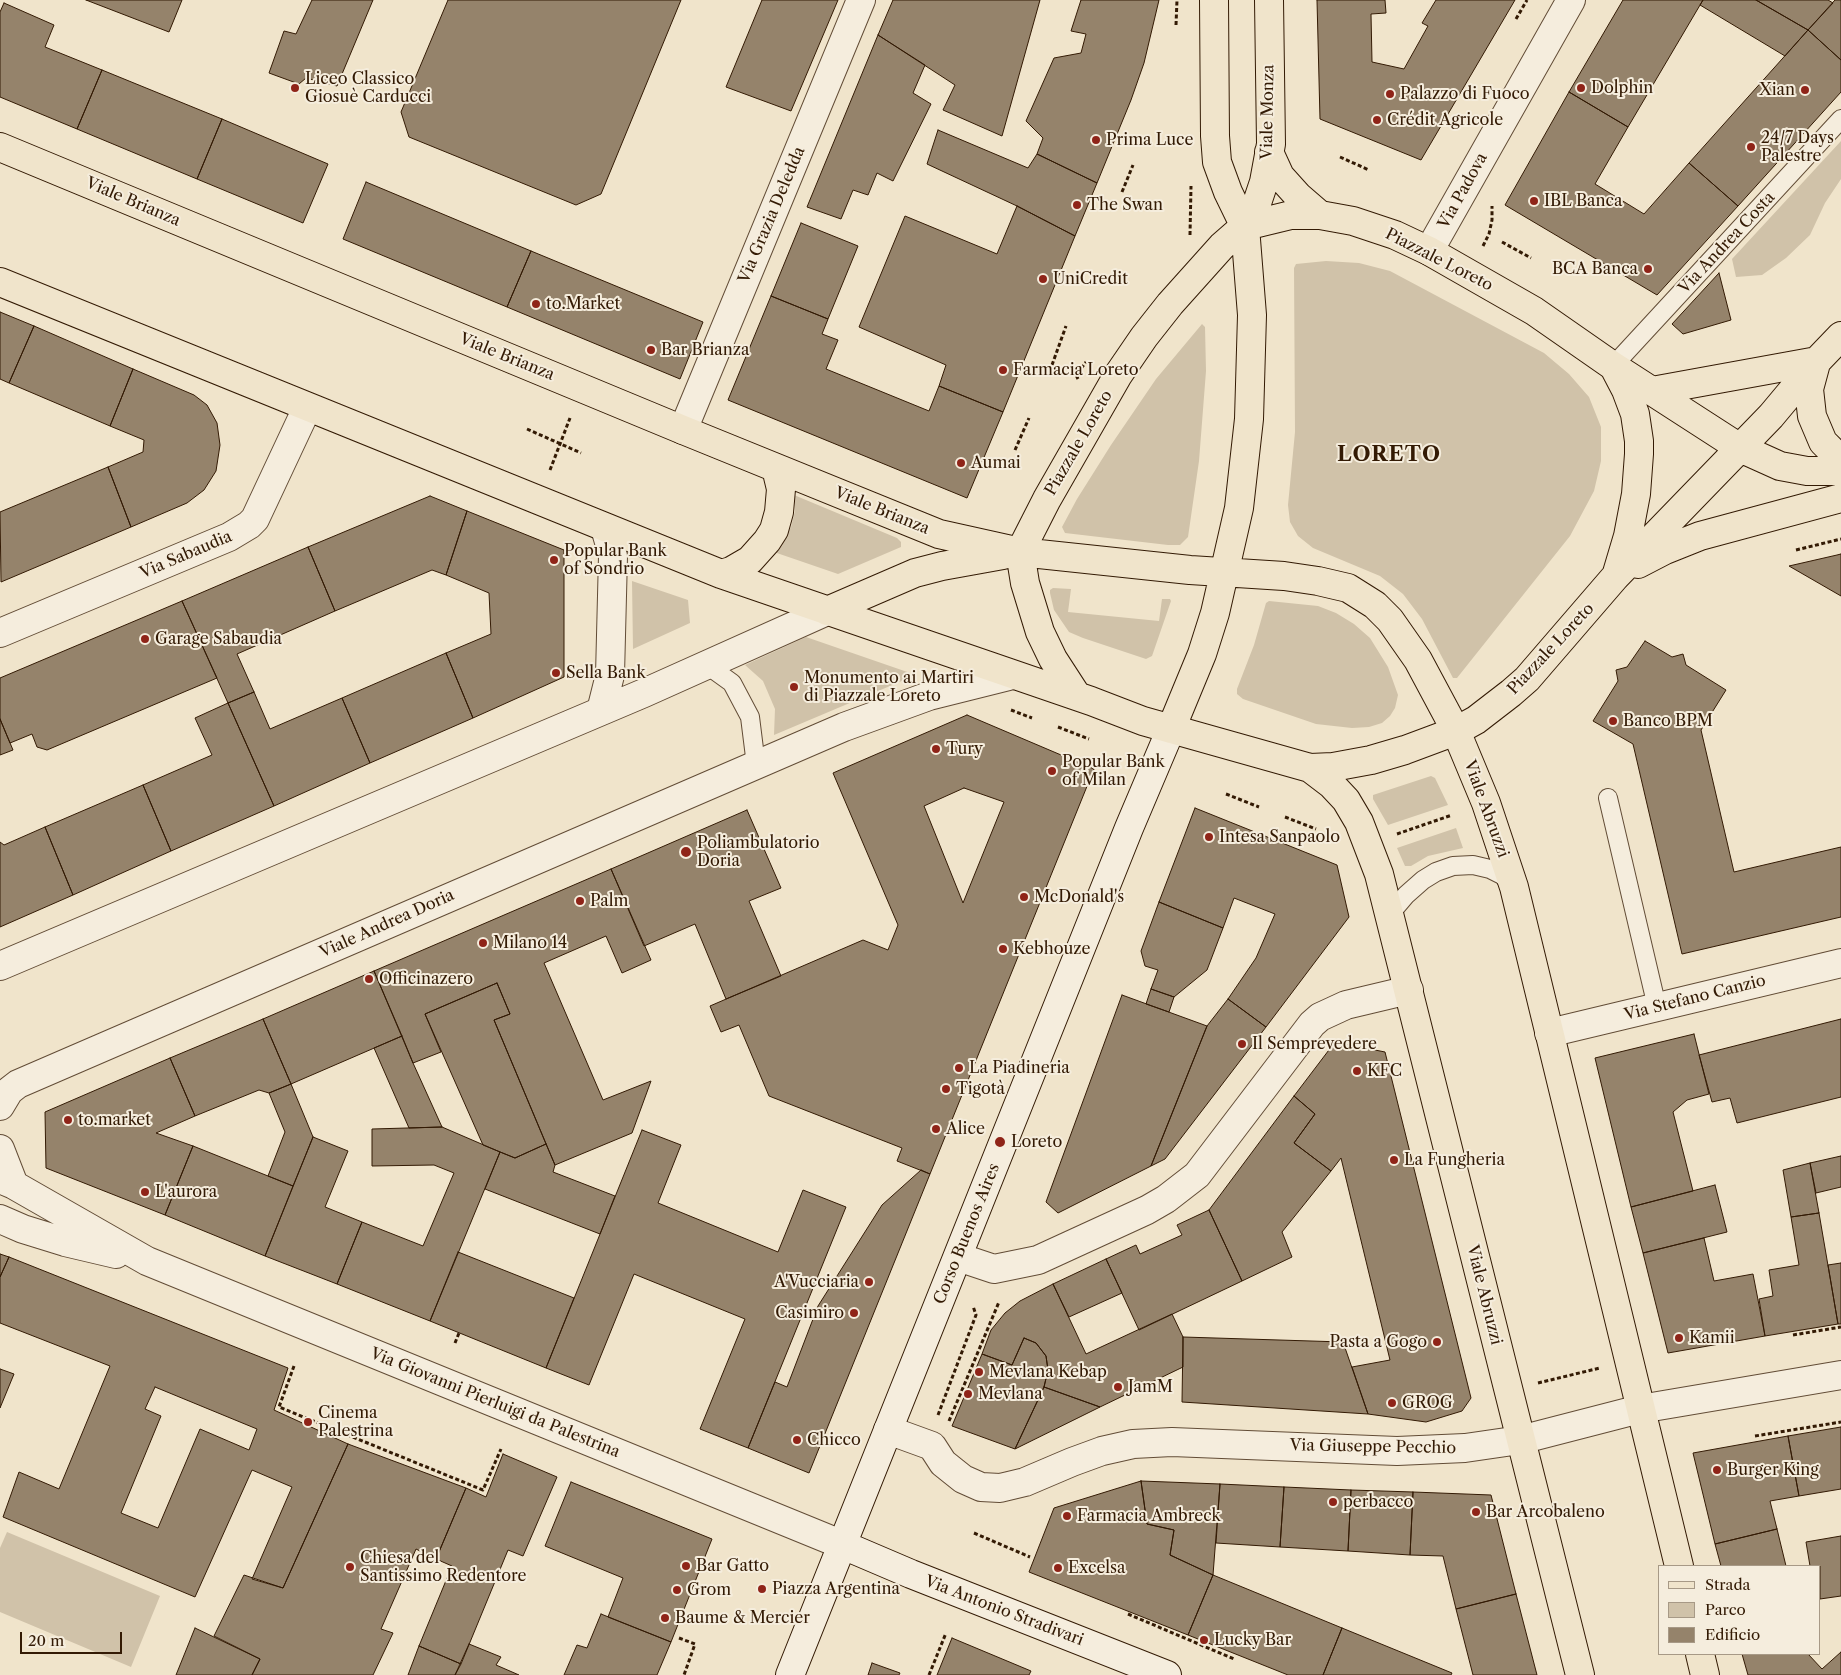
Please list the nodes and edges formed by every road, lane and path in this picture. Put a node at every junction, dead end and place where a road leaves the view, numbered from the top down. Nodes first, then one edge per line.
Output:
1 (861, 0) edge
2 (1177, 0) edge
3 (1214, 0) edge
4 (1269, 0) edge
5 (1527, 0) edge
6 (1571, 0) edge
7 (1516, 19) dead end
8 (1176, 25) dead end
9 (1841, 119) edge
10 (0, 147) edge
11 (1269, 152) junction
12 (1340, 157) dead end
13 (1133, 165) dead end
14 (1370, 170) dead end
15 (1122, 192) dead end
16 (1320, 214) junction
17 (1246, 227) junction
18 (1502, 242) dead end
19 (1429, 251) junction
20 (1531, 258) dead end
21 (0, 282) edge
22 (1066, 326) dead end
23 (1841, 336) edge
24 (1817, 361) junction
25 (1052, 364) dead end
26 (1613, 366) junction
27 (1652, 391) junction
28 (308, 408) junction
29 (571, 416) dead end
30 (1029, 418) dead end
31 (527, 429) dead end
32 (683, 430) junction
33 (560, 444) junction
34 (1740, 448) junction
35 (1016, 450) dead end
36 (581, 453) dead end
37 (1841, 460) edge
38 (776, 468) junction
39 (549, 471) dead end
40 (1841, 471) edge
41 (1841, 498) edge
42 (605, 528) junction
43 (1841, 539) edge
44 (1796, 550) dead end
45 (1020, 552) junction
46 (1225, 573) junction
47 (721, 574) junction
48 (1616, 577) junction
49 (827, 611) junction
50 (0, 633) edge
51 (706, 666) junction
52 (1013, 674) junction
53 (1076, 696) junction
54 (1009, 709) dead end
55 (601, 711) junction
56 (1032, 718) dead end
57 (1058, 728) dead end
58 (1171, 729) junction
59 (1456, 731) junction
60 (1089, 738) dead end
61 (756, 765) junction
62 (1310, 768) junction
63 (1226, 794) dead end
64 (1608, 798) dead end
65 (1259, 807) dead end
66 (1452, 815) dead end
67 (1285, 817) dead end
68 (1316, 829) dead end
69 (1392, 836) dead end
70 (1514, 887) junction
71 (1390, 915) junction
72 (1841, 963) edge
73 (0, 966) edge
74 (1409, 990) junction
75 (1657, 1007) junction
76 (1549, 1033) junction
77 (9, 1082) edge
78 (0, 1106) edge
79 (0, 1149) edge
80 (7, 1182) edge
81 (0, 1219) edge
82 (958, 1257) junction
83 (147, 1261) junction
84 (999, 1302) dead end
85 (1841, 1327) edge
86 (459, 1333) dead end
87 (1792, 1335) dead end
88 (455, 1343) dead end
89 (294, 1366) dead end
90 (1604, 1367) dead end
91 (1841, 1375) edge
92 (1535, 1384) dead end
93 (1640, 1409) junction
94 (1841, 1422) edge
95 (948, 1424) dead end
96 (888, 1430) junction
97 (1755, 1436) dead end
98 (1520, 1440) junction
99 (501, 1449) dead end
100 (974, 1534) dead end
101 (843, 1545) junction
102 (1030, 1557) dead end
103 (1678, 1565) edge
104 (1128, 1614) dead end
105 (946, 1633) dead end
106 (679, 1638) dead end
107 (1700, 1655) edge
108 (1234, 1659) dead end
109 (684, 1675) edge
110 (790, 1675) edge
111 (930, 1675) edge
112 (1167, 1675) edge
113 (1580, 1675) edge
114 (1705, 1675) edge

1 - 32 street, Via Grazia Deledda
2 - 8 path
3 - 17 main road
4 - 11 main road, Viale Monza
5 - 7 path
6 - 19 street, Via Padova
9 - 26 lane, Via Andrea Costa
10 - 32 main road, Viale Brianza
11 - 16 main road
11 - 17 main road, Viale Monza
12 - 14 path
13 - 15 path
16 - 17 main road, Piazzale Loreto
16 - 19 main road, Piazzale Loreto
17 - 45 main road, Piazzale Loreto
17 - 46 main road
18 - 20 path
19 - 26 main road, Piazzale Loreto
21 - 28 main road
22 - 25 path
23 - 24 main road
24 - 27 main road
24 - 34 main road
24 - 37 main road
26 - 27 main road, Piazzale Loreto
26 - 48 main road, Piazzale Loreto
27 - 34 main road, Piazzale Loreto
28 - 42 main road
28 - 50 street, Via Sabaudia
29 - 33 path
30 - 35 path
31 - 33 path
32 - 38 main road, Viale Brianza
33 - 36 path
33 - 39 path
34 - 40 main road
34 - 48 main road, Piazzale Loreto
38 - 45 main road, Viale Brianza
38 - 47 main road
41 - 48 main road
42 - 47 main road
42 - 55 street
43 - 44 path
45 - 46 main road
45 - 49 main road
45 - 53 main road
46 - 58 main road
46 - 59 main road
47 - 49 main road
48 - 59 main road, Piazzale Loreto
49 - 51 street
49 - 52 main road, Piazzale Loreto
51 - 55 street
51 - 61 lane
52 - 53 main road, Piazzale Loreto
52 - 61 street, Viale Andrea Doria
53 - 58 main road, Piazzale Loreto
54 - 56 path
55 - 73 street
57 - 60 path
58 - 62 main road, Piazzale Loreto
58 - 82 street, Corso Buenos Aires
59 - 62 main road, Piazzale Loreto
59 - 70 main road, Viale Abruzzi
61 - 77 street, Viale Andrea Doria
62 - 71 main road, Viale Abruzzi
63 - 65 path
64 - 75 lane
66 - 69 path
67 - 68 path
70 - 71 lane, Viale Abruzzi
70 - 76 main road, Viale Abruzzi
71 - 74 main road, Viale Abruzzi
72 - 75 street, Via Stefano Canzio
74 - 82 street
74 - 98 main road, Viale Abruzzi
75 - 76 street, Via Stefano Canzio
76 - 93 main road, Viale Abruzzi
77 - 78 street, Viale Andrea Doria
79 - 80 street
80 - 83 street, Via Giovanni Pierluigi da Palestrina
81 - 83 street, Via Giovanni Pierluigi da Palestrina
82 - 96 street, Corso Buenos Aires
83 - 101 street, Via Giovanni Pierluigi da Palestrina
84 - 95 path
85 - 87 path
86 - 88 path
89 - 99 path
90 - 92 path
91 - 93 street, Via Giuseppe Pecchio
93 - 98 street, Via Giuseppe Pecchio
93 - 103 main road, Viale Abruzzi
94 - 97 path
96 - 98 street, Via Giuseppe Pecchio
96 - 101 street, Corso Buenos Aires
98 - 113 main road, Viale Abruzzi
100 - 102 path
101 - 110 street
101 - 112 street, Via Antonio Stradivari
104 - 108 path
105 - 111 path
106 - 109 path
107 - 114 main road

